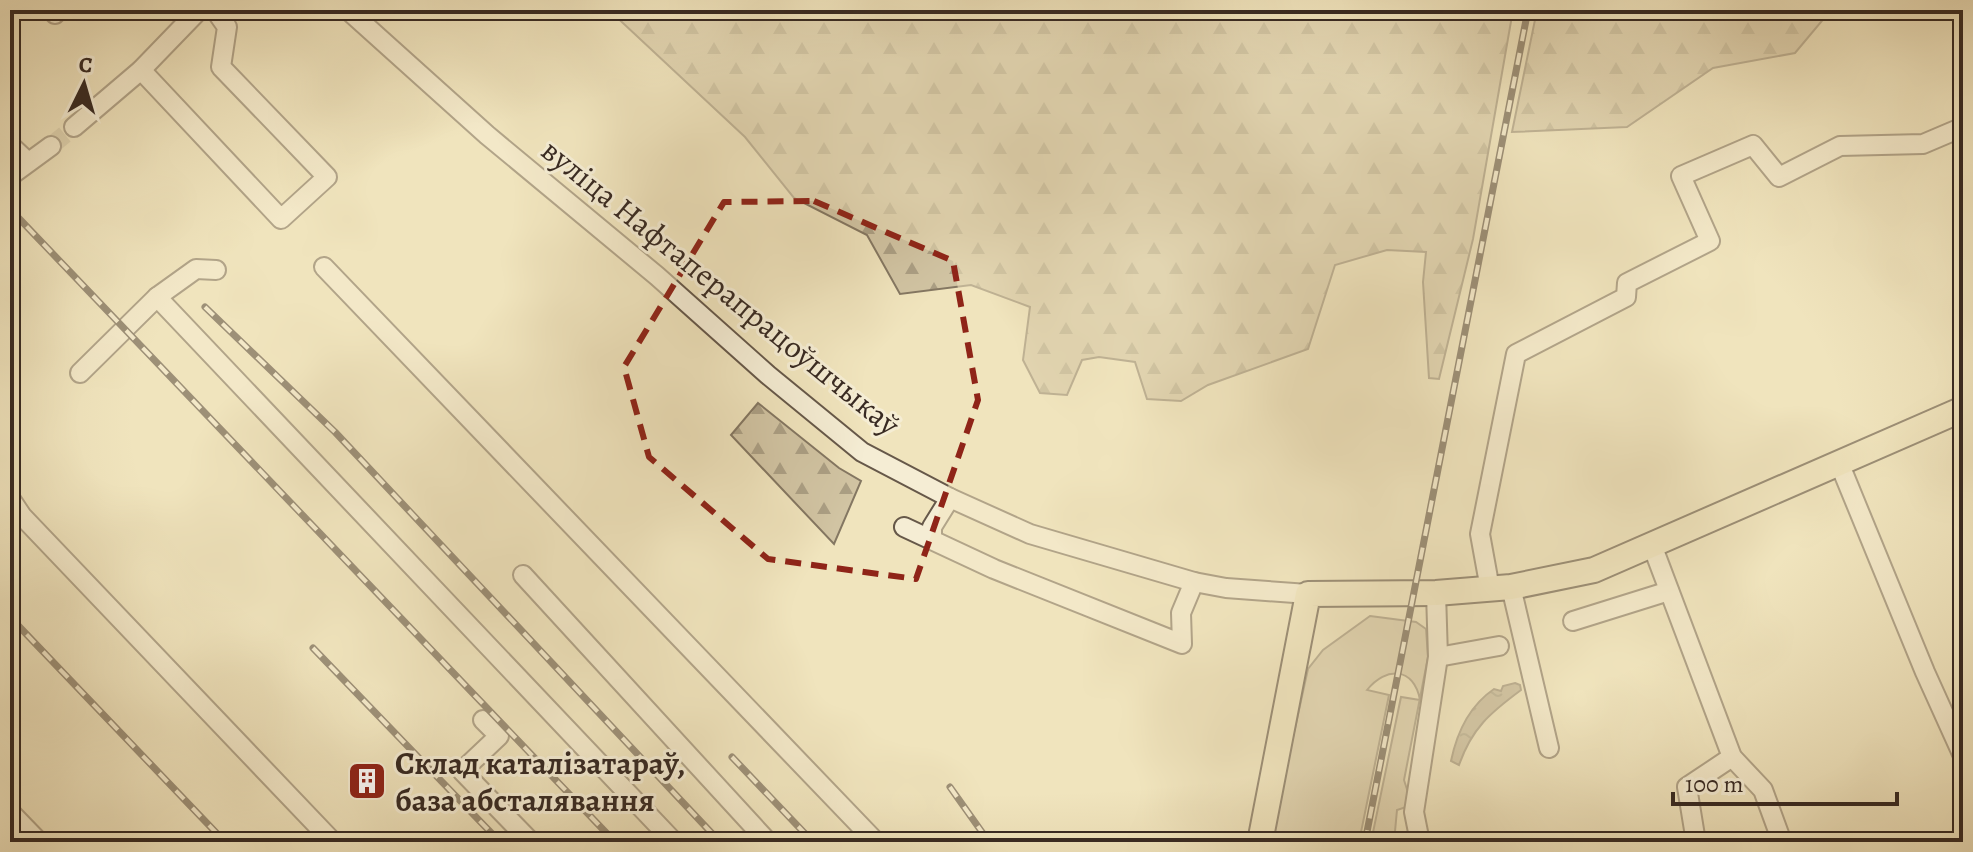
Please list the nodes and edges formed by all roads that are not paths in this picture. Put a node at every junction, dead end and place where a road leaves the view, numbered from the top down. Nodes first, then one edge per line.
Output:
1 (51, 10) edge
2 (59, 10) edge
3 (199, 10) edge
4 (215, 10) edge
5 (348, 10) edge
6 (141, 70) junction
7 (74, 127) tunnel mouth
8 (1963, 127) edge
9 (10, 145) edge
10 (51, 146) tunnel mouth
11 (28, 162) junction
12 (10, 176) edge
13 (324, 267) dead end
14 (216, 270) dead end
15 (157, 297) junction
16 (80, 373) dead end
17 (1963, 409) edge
18 (1840, 465) junction
19 (10, 498) edge
20 (950, 498) junction
21 (904, 527) dead end
22 (932, 540) junction
23 (1652, 545) junction
24 (523, 575) dead end
25 (1194, 582) junction
26 (1500, 588) junction
27 (1669, 591) junction
28 (1436, 593) junction
29 (1308, 594) junction
30 (1573, 621) dead end
31 (1499, 646) dead end
32 (1438, 657) junction
33 (483, 720) dead end
34 (1549, 748) dead end
35 (1963, 756) edge
36 (1732, 757) junction
37 (10, 812) edge
38 (39, 842) edge
39 (333, 842) edge
40 (531, 842) edge
41 (674, 842) edge
42 (768, 842) edge
43 (876, 842) edge
44 (1260, 842) edge
45 (1420, 842) edge
46 (1696, 842) edge
47 (1782, 842) edge

1 - 2 street
3 - 6 street
4 - 6 street
5 - 20 street, вуліца Нафтаперапрацоўшчыкаў
6 - 7 street
8 - 26 street
9 - 11 street
10 - 11 street
11 - 12 street
13 - 43 street
14 - 15 street
15 - 16 street
15 - 41 street
17 - 18 main road, вуліца Нафтаперапрацоўшчыкаў
18 - 23 main road, вуліца Нафтаперапрацоўшчыкаў
18 - 35 street
19 - 39 street
20 - 22 street
20 - 25 street, вуліца Нафтаперапрацоўшчыкаў
21 - 22 street
22 - 25 street
23 - 26 main road, вуліца Нафтаперапрацоўшчыкаў
23 - 27 street
24 - 42 street
25 - 29 street, вуліца Нафтаперапрацоўшчыкаў
26 - 28 main road, вуліца Нафтаперапрацоўшчыкаў
26 - 34 street
27 - 30 street
27 - 36 street
28 - 29 main road, вуліца Нафтаперапрацоўшчыкаў
28 - 32 street
29 - 44 main road
31 - 32 street
32 - 45 street
33 - 40 street
36 - 46 street
36 - 47 street
37 - 38 street

